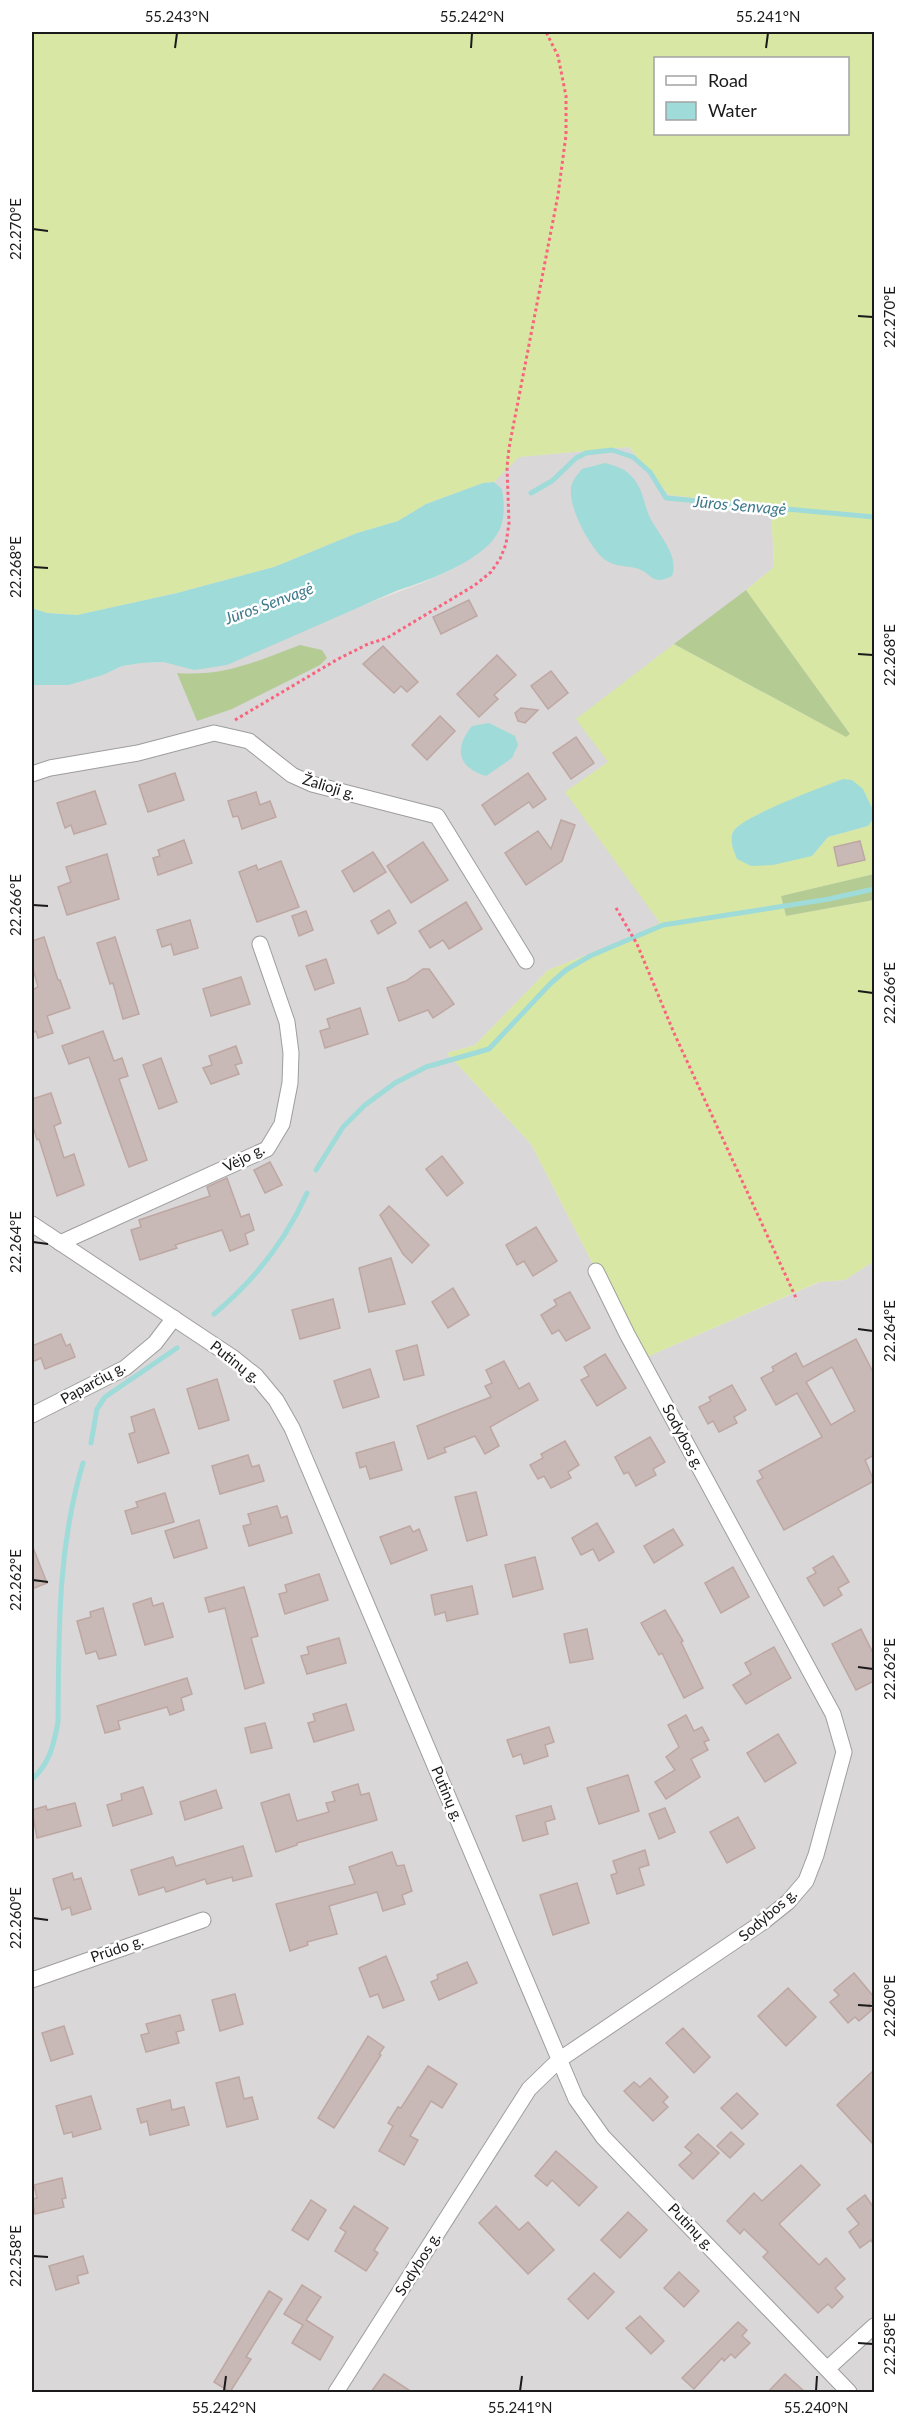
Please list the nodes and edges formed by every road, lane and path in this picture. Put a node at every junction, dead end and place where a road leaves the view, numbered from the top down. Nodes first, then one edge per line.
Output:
1 (546, 32) edge
2 (214, 733) junction
3 (32, 774) edge
4 (616, 908) dead end
5 (260, 944) dead end
6 (526, 961) dead end
7 (32, 1224) edge
8 (60, 1244) junction
9 (596, 1271) dead end
10 (797, 1300) dead end
11 (174, 1318) junction
12 (32, 1415) edge
13 (203, 1920) dead end
14 (32, 1980) edge
15 (559, 2060) junction
16 (874, 2326) edge
17 (827, 2369) junction
18 (336, 2392) edge
19 (849, 2392) edge

1 - 2 path
2 - 3 street, Žalioji g.
2 - 6 street, Žalioji g.
4 - 10 path
5 - 8 street, Vėjo g.
7 - 8 street, Putinų g.
8 - 11 street, Putinų g.
9 - 15 street, Sodybos g.
11 - 12 street, Paparčių g.
11 - 15 street, Putinų g.
13 - 14 street, Prūdo g.
15 - 17 street, Putinų g.
15 - 18 street, Sodybos g.
16 - 17 street
17 - 19 street, Putinų g.

